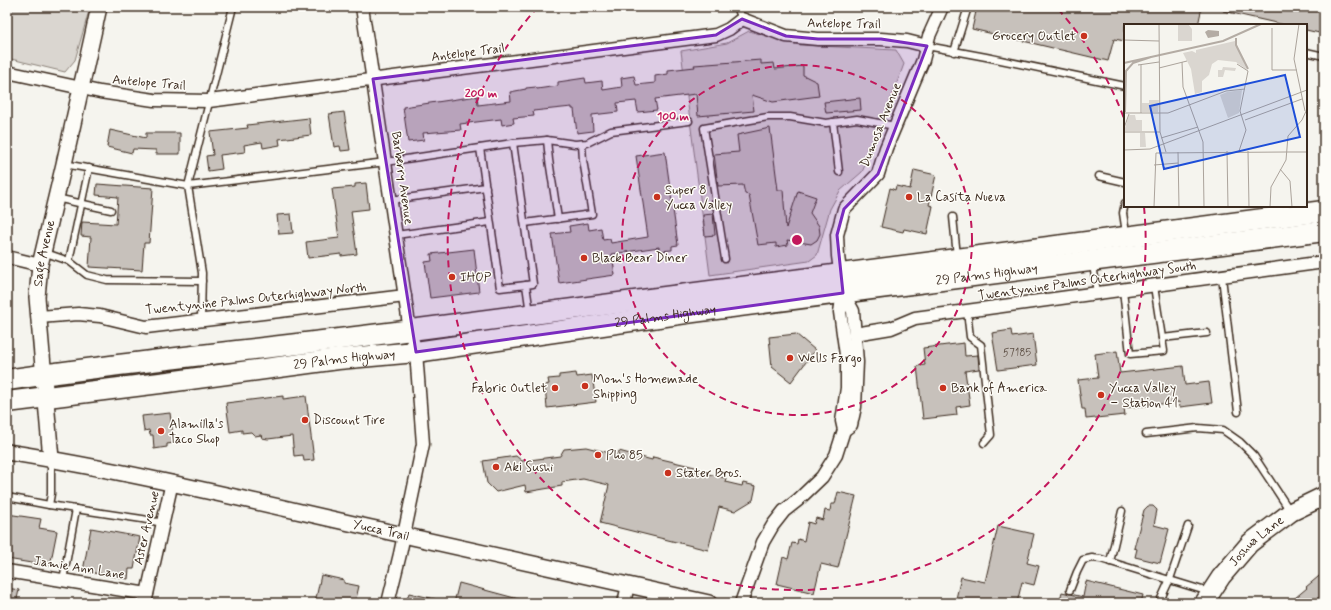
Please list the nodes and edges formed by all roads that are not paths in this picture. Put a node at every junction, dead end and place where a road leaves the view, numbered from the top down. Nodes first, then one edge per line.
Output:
1 (99, 7) edge
2 (233, 7) edge
3 (362, 7) edge
4 (737, 7) edge
5 (942, 7) edge
6 (968, 7) edge
7 (742, 19) junction
8 (927, 46) junction
9 (954, 52) junction
10 (1307, 52) edge
11 (1324, 56) edge
12 (7, 72) edge
13 (373, 79) junction
14 (1124, 86) edge
15 (82, 89) junction
16 (209, 101) junction
17 (690, 121) dead end
18 (833, 122) junction
19 (895, 126) junction
20 (547, 140) junction
21 (513, 143) junction
22 (582, 144) junction
23 (480, 148) junction
24 (386, 162) junction
25 (64, 164) junction
26 (89, 168) junction
27 (839, 172) dead end
28 (1099, 176) dead end
29 (1124, 182) edge
30 (188, 186) junction
31 (486, 187) junction
32 (56, 198) junction
33 (391, 200) junction
34 (82, 203) junction
35 (1124, 207) edge
36 (111, 210) dead end
37 (1324, 211) edge
38 (953, 217) dead end
39 (558, 219) junction
40 (490, 222) junction
41 (524, 223) junction
42 (1324, 231) edge
43 (396, 235) junction
44 (1127, 235) junction
45 (7, 257) edge
46 (957, 257) junction
47 (42, 259) junction
48 (725, 259) dead end
49 (1093, 260) junction
50 (69, 261) junction
51 (1324, 262) edge
52 (1222, 277) junction
53 (202, 281) junction
54 (842, 283) junction
55 (526, 285) junction
56 (1154, 286) junction
57 (1123, 290) junction
58 (1097, 294) junction
59 (405, 296) junction
60 (967, 311) junction
61 (530, 314) junction
62 (39, 317) junction
63 (201, 320) junction
64 (410, 330) junction
65 (1207, 333) dead end
66 (854, 334) junction
67 (1162, 338) junction
68 (416, 352) junction
69 (44, 376) junction
70 (7, 380) edge
71 (46, 398) junction
72 (7, 402) edge
73 (1238, 412) dead end
74 (844, 430) junction
75 (1146, 434) dead end
76 (984, 443) dead end
77 (7, 452) edge
78 (51, 459) junction
79 (172, 482) junction
80 (1324, 496) edge
81 (7, 497) edge
82 (49, 505) junction
83 (76, 509) junction
84 (1122, 510) dead end
85 (1291, 512) junction
86 (163, 523) junction
87 (1188, 526) dead end
88 (404, 535) junction
89 (1110, 562) junction
90 (7, 571) edge
91 (1170, 579) junction
92 (63, 580) junction
93 (628, 585) junction
94 (1070, 590) dead end
95 (146, 598) edge
96 (1208, 598) edge
97 (388, 603) edge
98 (624, 603) edge
99 (709, 603) edge
100 (741, 603) edge
101 (1159, 603) edge

1 - 15 street, Sage Avenue
2 - 16 lane
3 - 13 street, Barberry Avenue
4 - 7 lane
5 - 8 street, Dumosa Avenue
6 - 9 lane
7 - 8 street, Antelope Trail
7 - 13 street, Antelope Trail
8 - 9 lane
8 - 19 street, Dumosa Avenue
9 - 14 lane
10 - 11 lane
12 - 15 street, Antelope Trail
13 - 16 street, Antelope Trail
13 - 24 street, Barberry Avenue
15 - 16 street, Antelope Trail
15 - 25 street, Sage Avenue
16 - 30 lane
17 - 22 lane
18 - 19 lane
18 - 27 lane
18 - 48 lane
19 - 54 street, Dumosa Avenue
20 - 21 lane
20 - 22 lane
20 - 39 lane
21 - 23 lane
21 - 41 lane
22 - 39 lane
23 - 24 lane
23 - 31 lane
24 - 30 lane
24 - 33 street, Barberry Avenue
25 - 26 lane
25 - 32 street, Sage Avenue
26 - 30 lane
26 - 34 lane
28 - 29 lane
30 - 53 lane
31 - 33 lane
31 - 40 lane
32 - 34 lane
32 - 47 street, Sage Avenue
33 - 43 street, Barberry Avenue
34 - 36 lane
34 - 50 lane
35 - 44 lane
37 - 44 main road, 29 Palms Highway
38 - 46 lane
39 - 41 lane
40 - 43 lane
40 - 55 lane
41 - 55 lane
42 - 49 main road, 29 Palms Highway
43 - 59 street, Barberry Avenue
44 - 46 main road, 29 Palms Highway
45 - 47 street
46 - 54 main road, 29 Palms Highway
47 - 50 lane
47 - 62 street, Sage Avenue
49 - 54 main road, 29 Palms Highway
49 - 58 lane
50 - 53 lane
51 - 52 street, Twentynine Palms Outerhighway South
52 - 56 street, Twentynine Palms Outerhighway South
52 - 73 lane
53 - 63 lane
54 - 61 main road, 29 Palms Highway
54 - 66 street, Dumosa Avenue
54 - 68 main road, 29 Palms Highway
54 - 74 street, Dumosa Avenue
55 - 61 lane
56 - 57 street, Twentynine Palms Outerhighway South
56 - 67 lane
57 - 58 street, Twentynine Palms Outerhighway South
57 - 67 lane
58 - 60 street, Twentynine Palms Outerhighway South
59 - 63 street, Twentynine Palms Outerhighway North
59 - 64 street, Barberry Avenue
60 - 66 street, Twentynine Palms Outerhighway South
60 - 76 lane
61 - 64 main road, 29 Palms Highway
62 - 63 street, Twentynine Palms Outerhighway North
62 - 69 street, Sage Avenue
64 - 68 street, Barberry Avenue
64 - 69 main road, 29 Palms Highway
65 - 67 lane
66 - 74 street, Dumosa Avenue
68 - 71 main road, 29 Palms Highway
68 - 88 street, Barberry Avenue
69 - 70 main road, 29 Palms Highway
69 - 71 street, Sage Avenue
71 - 72 main road, 29 Palms Highway
71 - 78 street, Sage Avenue
74 - 100 street, Dumosa Avenue
75 - 85 lane
77 - 78 street
78 - 79 street, Yucca Trail
78 - 82 lane
79 - 86 street, Aster Avenue
79 - 88 street, Yucca Trail
80 - 85 main road, Joshua Lane
81 - 82 lane
82 - 83 lane
83 - 86 lane
83 - 92 lane
84 - 89 lane
85 - 96 main road, Joshua Lane
86 - 95 street, Aster Avenue
87 - 91 lane
88 - 93 street, Yucca Trail
88 - 97 street
89 - 91 lane
89 - 94 lane
90 - 92 street, Jamie Ann Lane
91 - 96 lane
91 - 101 lane
92 - 95 street, Jamie Ann Lane
93 - 98 street
93 - 99 street, Yucca Trail

